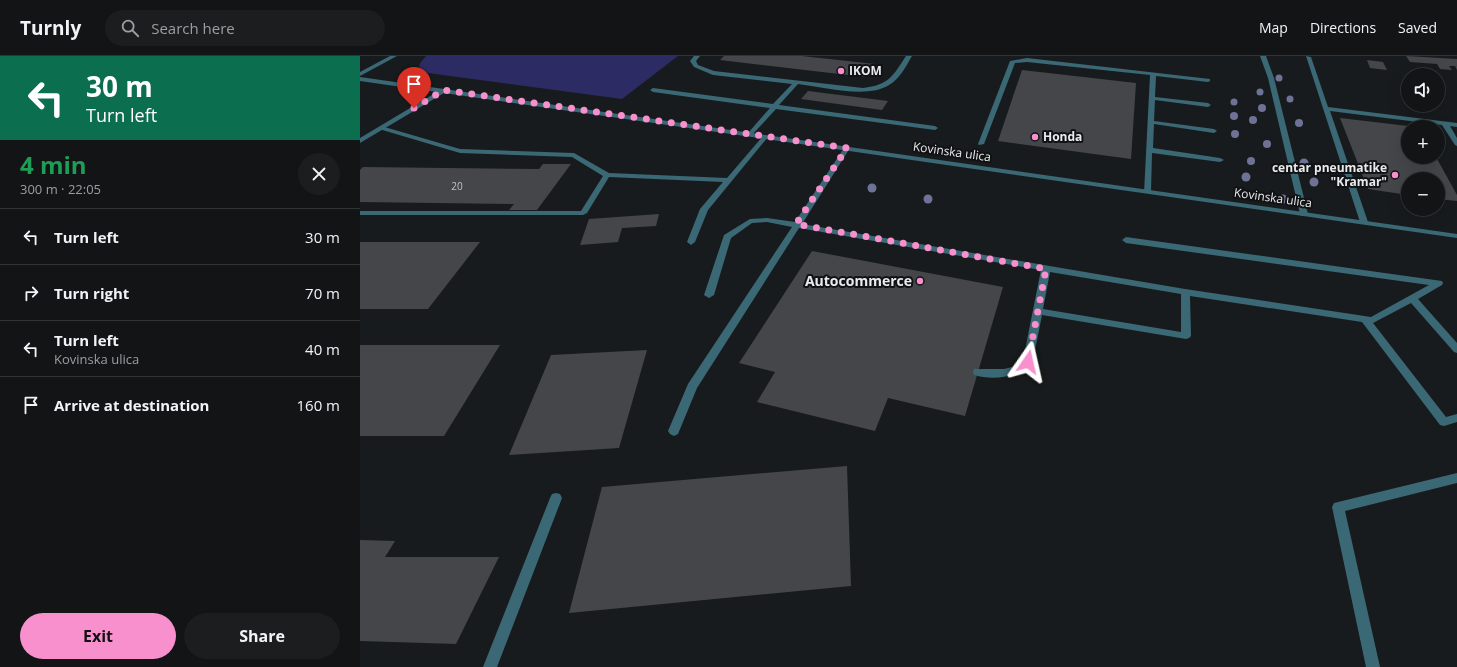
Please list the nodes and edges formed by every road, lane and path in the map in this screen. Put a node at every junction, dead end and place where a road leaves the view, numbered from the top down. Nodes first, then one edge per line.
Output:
1 (394, 56) edge
2 (697, 56) edge
3 (909, 56) edge
4 (1263, 56) edge
5 (1308, 57) edge
6 (360, 74) edge
7 (1153, 74) junction
8 (360, 80) edge
9 (1208, 80) dead end
10 (796, 83) junction
11 (444, 90) junction
12 (654, 90) dead end
13 (1152, 98) junction
14 (1208, 105) dead end
15 (775, 107) junction
16 (1326, 109) junction
17 (1413, 120) edge
18 (1150, 122) junction
19 (1445, 124) joint
20 (1457, 125) edge
21 (381, 128) junction
22 (935, 128) dead end
23 (1214, 130) dead end
24 (750, 134) junction
25 (765, 137) junction
26 (360, 141) edge
27 (981, 144) dead end
28 (1457, 144) edge
29 (847, 148) junction
30 (1149, 150) junction
31 (1220, 160) dead end
32 (607, 175) junction
33 (728, 180) junction
34 (1147, 191) junction
35 (360, 213) edge
36 (1304, 214) junction
37 (1364, 222) junction
38 (796, 224) junction
39 (1457, 236) edge
40 (1126, 240) dead end
41 (691, 242) dead end
42 (1046, 269) junction
43 (1186, 292) junction
44 (709, 295) dead end
45 (1412, 298) junction
46 (1038, 311) junction
47 (1365, 319) junction
48 (1457, 349) edge
49 (978, 372) dead end
50 (1457, 418) edge
51 (674, 431) dead end
52 (1457, 478) edge
53 (556, 498) dead end
54 (490, 667) edge
55 (1373, 667) edge

1 - 6 street
2 - 10 street
3 - 10 street
4 - 36 street
5 - 16 street
7 - 9 street
7 - 13 street
7 - 27 street
8 - 11 street, Kovinska ulica
10 - 15 street
11 - 21 street
11 - 24 street, Kovinska ulica
12 - 15 street
13 - 14 street
13 - 18 street
15 - 22 street
15 - 24 street
16 - 17 street
16 - 37 street
18 - 23 street
18 - 30 street
19 - 20 street
19 - 28 street
21 - 26 street
21 - 32 street
24 - 25 street, Kovinska ulica
25 - 29 street, Kovinska ulica
25 - 33 street
29 - 34 street, Kovinska ulica
29 - 38 street
30 - 31 street
30 - 34 street
32 - 33 street
32 - 35 street
33 - 41 street
34 - 36 street, Kovinska ulica
36 - 37 street, Kovinska ulica
37 - 39 street, Kovinska ulica
38 - 42 street
38 - 44 street
38 - 51 street
40 - 45 street
42 - 43 street
42 - 46 street
43 - 46 street
43 - 47 street
45 - 47 street
45 - 48 street
46 - 49 street
47 - 50 street
52 - 55 street
53 - 54 street

